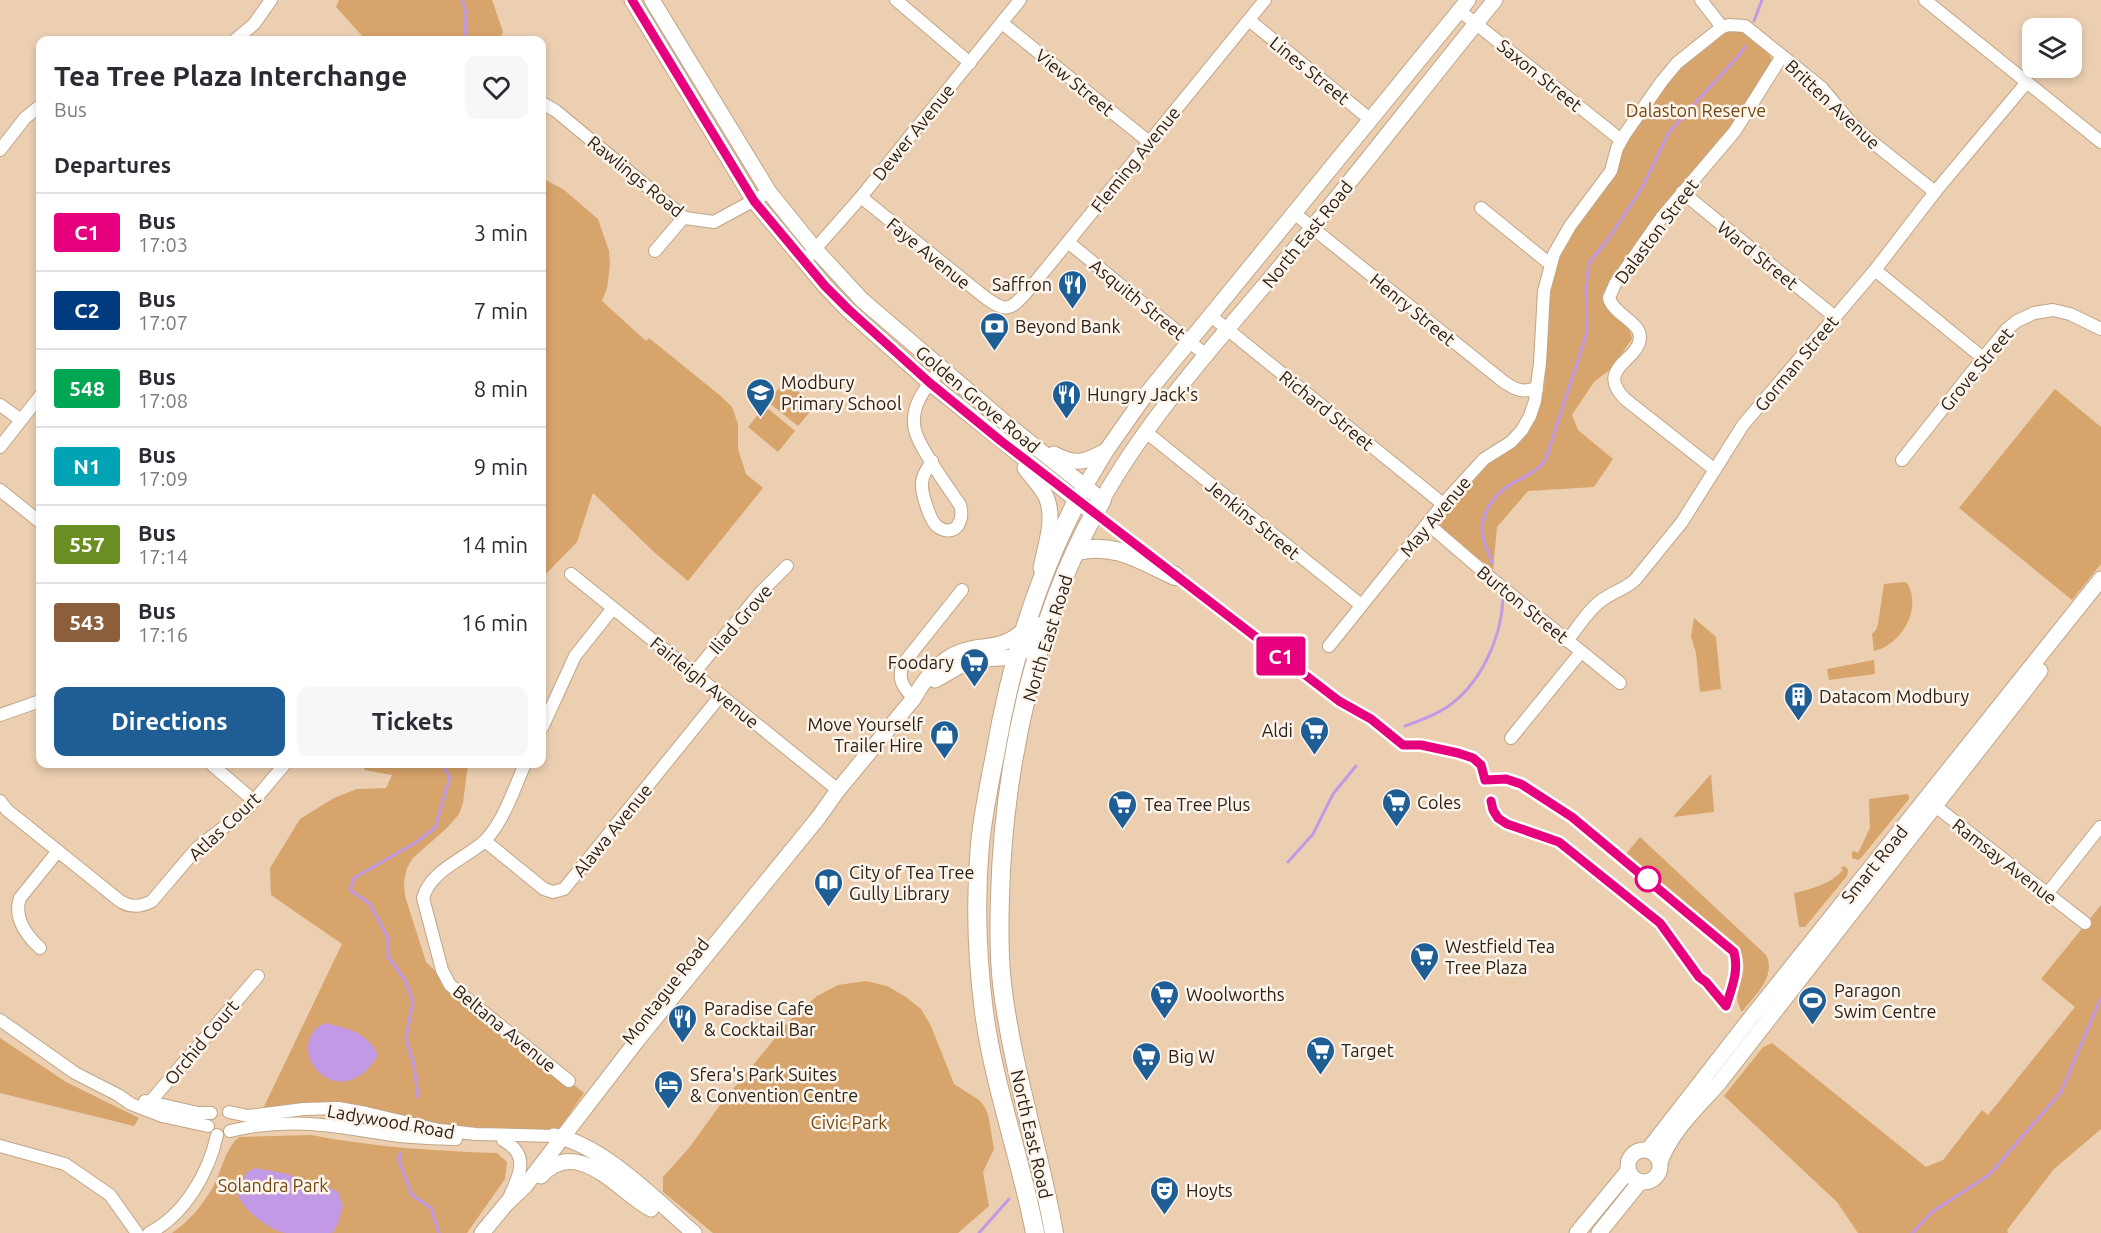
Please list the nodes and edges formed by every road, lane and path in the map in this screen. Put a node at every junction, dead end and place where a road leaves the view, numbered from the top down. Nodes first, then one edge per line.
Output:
1 (632, 0) edge
2 (652, 0) edge
3 (896, 0) edge
4 (1020, 0) edge
5 (1265, 0) edge
6 (1495, 0) edge
7 (1701, 0) edge
8 (268, 1) edge
9 (1928, 1) edge
10 (1464, 5) edge
11 (1249, 21) junction
12 (1002, 23) junction
13 (1476, 24) junction
14 (1725, 26) junction
15 (240, 36) edge
16 (1782, 56) junction
17 (970, 63) junction
18 (2027, 82) junction
19 (546, 105) edge
20 (36, 109) edge
21 (1371, 120) junction
22 (1621, 140) junction
23 (2101, 141) edge
24 (1149, 142) junction
25 (0, 150) edge
26 (769, 192) junction
27 (1682, 192) junction
28 (1935, 192) junction
29 (861, 196) junction
30 (754, 201) junction
31 (1481, 208) dead end
32 (1294, 213) junction
33 (684, 217) junction
34 (1313, 228) junction
35 (1068, 242) junction
36 (815, 249) junction
37 (655, 251) dead end
38 (804, 260) junction
39 (1550, 264) junction
40 (1875, 270) junction
41 (999, 308) joint
42 (1211, 316) junction
43 (1835, 317) junction
44 (2101, 329) edge
45 (1228, 330) junction
46 (1190, 342) junction
47 (1207, 356) junction
48 (1983, 358) junction
49 (942, 368) junction
50 (930, 383) junction
51 (1537, 388) junction
52 (36, 401) edge
53 (0, 405) edge
54 (21, 420) junction
55 (1146, 432) junction
56 (1025, 439) junction
57 (0, 447) edge
58 (1010, 448) junction
59 (1106, 451) junction
60 (1902, 460) dead end
61 (932, 461) junction
62 (1715, 470) junction
63 (0, 490) edge
64 (1081, 494) junction
65 (1443, 504) junction
66 (1098, 507) junction
67 (36, 519) edge
68 (1428, 524) junction
69 (1077, 551) junction
70 (787, 566) dead end
71 (571, 574) dead end
72 (1176, 576) dead end
73 (2101, 579) edge
74 (962, 590) dead end
75 (1059, 591) junction
76 (2101, 594) edge
77 (1035, 595) junction
78 (1361, 605) junction
79 (613, 608) junction
80 (1023, 631) junction
81 (1567, 641) junction
82 (1329, 646) dead end
83 (1581, 652) junction
84 (1016, 657) junction
85 (694, 673) junction
86 (1620, 683) dead end
87 (721, 695) junction
88 (914, 698) junction
89 (36, 702) edge
90 (0, 715) edge
91 (546, 719) edge
92 (1511, 738) dead end
93 (216, 768) edge
94 (282, 768) edge
95 (523, 768) edge
96 (838, 790) junction
97 (0, 801) edge
98 (254, 801) junction
99 (1931, 802) junction
100 (985, 811) junction
101 (1006, 814) junction
102 (2100, 827) edge
103 (485, 841) junction
104 (58, 851) junction
105 (2047, 894) junction
106 (2085, 923) dead end
107 (40, 948) dead end
108 (258, 976) dead end
109 (0, 1020) edge
110 (568, 1081) dead end
111 (1698, 1096) junction
112 (150, 1107) junction
113 (229, 1112) junction
114 (212, 1125) junction
115 (230, 1131) junction
116 (503, 1140) junction
117 (555, 1141) junction
118 (0, 1146) edge
119 (1648, 1150) junction
120 (1660, 1162) junction
121 (1040, 1165) junction
122 (1021, 1168) junction
123 (1628, 1171) junction
124 (1640, 1182) junction
125 (506, 1204) junction
126 (651, 1209) junction
127 (137, 1233) edge
128 (150, 1233) edge
129 (482, 1233) edge
130 (678, 1233) edge
131 (694, 1233) edge
132 (1035, 1233) edge
133 (1054, 1233) edge
134 (1577, 1233) edge
135 (1599, 1233) edge

1 - 30 main road, Golden Grove Road
2 - 26 main road, Golden Grove Road
3 - 17 street
4 - 12 street, Dewer Avenue
5 - 11 street, Fleming Avenue
6 - 13 main road, North East Road
7 - 14 street
8 - 15 street
9 - 18 street
10 - 13 street, Saxon Street
10 - 21 main road, North East Road
11 - 21 street, Lines Street
11 - 24 street, Fleming Avenue
12 - 17 street, Dewer Avenue
12 - 24 street, View Street
13 - 22 street, Saxon Street
13 - 34 main road, North East Road
14 - 16 street, Britten Avenue
14 - 22 street, May Avenue
16 - 27 street, Dalaston Street
16 - 28 street, Britten Avenue
17 - 29 street, Dewer Avenue
18 - 23 street
18 - 28 street, Gorman Street
19 - 33 street, Rawlings Road
20 - 25 street
21 - 32 main road, North East Road
22 - 39 street, May Avenue
24 - 35 street, Fleming Avenue
26 - 30 street, Rawlings Road
26 - 36 main road, Golden Grove Road
27 - 43 street, Ward Street
27 - 62 street, Dalaston Street
28 - 40 street, Gorman Street
29 - 36 street, Dewer Avenue
29 - 41 street, Faye Avenue
30 - 33 street, Rawlings Road
30 - 38 main road, Golden Grove Road
31 - 39 street
32 - 34 street, Henry Street
32 - 42 main road, North East Road
33 - 37 street
34 - 45 main road, North East Road
34 - 51 street, Henry Street
35 - 41 street, Fleming Avenue
35 - 46 street, Asquith Street
36 - 38 street, Dewer Avenue
36 - 49 main road, Golden Grove Road
38 - 50 main road, Golden Grove Road
39 - 51 street, May Avenue
40 - 43 street, Gorman Street
40 - 48 street
42 - 45 street, Richard Street
42 - 46 main road, North East Road
43 - 62 street, Gorman Street
44 - 48 street, Grove Street
45 - 47 main road, North East Road
45 - 65 street, Richard Street
46 - 47 street, Asquith Street
46 - 59 main road, North East Road
47 - 55 main road, North East Road
48 - 60 street, Grove Street
49 - 50 street
49 - 56 main road, Golden Grove Road
50 - 58 main road, Golden Grove Road
50 - 61 street
51 - 65 street, May Avenue
52 - 54 street
53 - 54 street
54 - 57 street
55 - 66 main road, North East Road
55 - 78 street, Jenkins Street
56 - 59 main road
56 - 64 main road, Golden Grove Road
58 - 64 main road, Golden Grove Road
58 - 77 main road
59 - 64 main road, North East Road
61 - 61 street
62 - 81 street, Gorman Street
63 - 67 street
64 - 66 main road, Golden Grove Road
64 - 77 highway, North East Road
65 - 68 street, May Avenue
66 - 69 highway, North East Road
68 - 78 street, May Avenue
68 - 81 street, Burton Street
69 - 72 highway
69 - 75 highway, North East Road
70 - 85 street, Iliad Grove
71 - 79 street, Fairleigh Avenue
73 - 99 main road, Smart Road
74 - 88 street
75 - 84 main road
75 - 101 highway, North East Road
76 - 99 main road, Smart Road
77 - 80 highway, North East Road
78 - 82 street, May Avenue
79 - 85 street, Fairleigh Avenue
79 - 91 street
80 - 84 highway, North East Road
80 - 88 main road, Montague Road
81 - 83 street, Burton Street
83 - 86 street, Burton Street
83 - 92 street
84 - 88 main road, Montague Road
84 - 100 highway, North East Road
85 - 87 street, Fairleigh Avenue
87 - 96 street, Fairleigh Avenue
87 - 103 street, Alawa Avenue
88 - 96 main road, Montague Road
89 - 90 street
93 - 98 street
94 - 98 street, Atlas Court
95 - 103 street, Beltana Avenue
96 - 117 main road, Montague Road
97 - 104 street
98 - 104 street, Atlas Court
99 - 105 street, Ramsay Avenue
99 - 111 main road, Smart Road
99 - 111 main road, Smart Road
100 - 101 highway
100 - 122 highway, North East Road
101 - 121 highway, North East Road
102 - 105 street
103 - 110 street, Beltana Avenue
104 - 107 street
105 - 106 street, Ramsay Avenue
108 - 112 street, Orchid Court
109 - 112 street
111 - 119 main road, Smart Road
111 - 120 main road, Smart Road
112 - 114 street
113 - 114 street
113 - 115 street
113 - 117 street, Ladywood Road
114 - 115 street
114 - 128 street
115 - 116 street, Ladywood Road
116 - 117 street, Ladywood Road
116 - 125 street
117 - 125 main road, Montague Road
117 - 126 main road
117 - 131 main road
118 - 127 street
119 - 120 main road
119 - 123 main road
120 - 124 main road
121 - 122 highway
121 - 133 highway, North East Road
122 - 132 highway, North East Road
123 - 124 main road
123 - 134 main road
124 - 135 main road
125 - 126 main road
125 - 129 main road, Montague Road
126 - 130 main road

